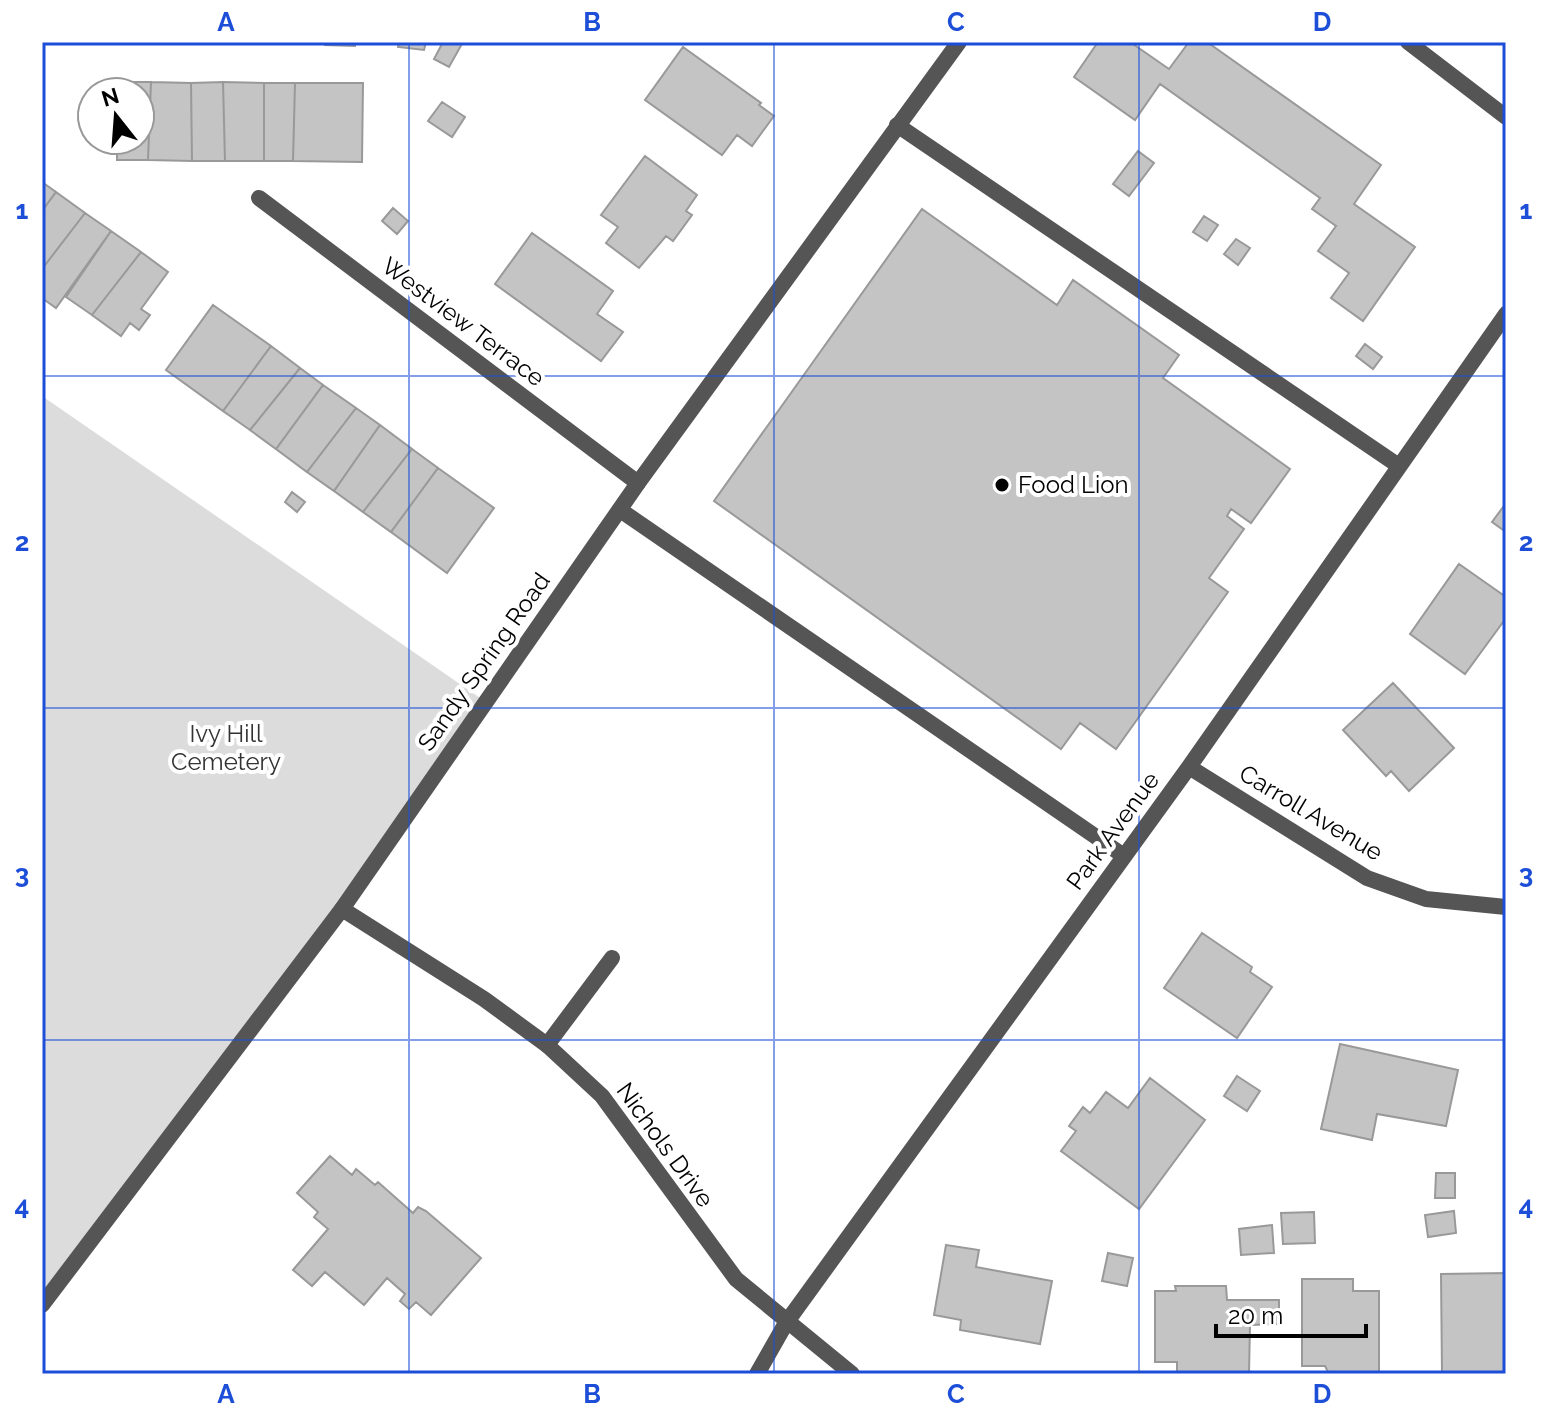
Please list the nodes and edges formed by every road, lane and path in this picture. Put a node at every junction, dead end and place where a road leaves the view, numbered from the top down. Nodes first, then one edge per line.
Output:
1 (959, 42) edge
2 (1408, 42) edge
3 (1506, 117) edge
4 (897, 125) junction
5 (259, 198) dead end
6 (1506, 314) edge
7 (1399, 466) junction
8 (638, 483) junction
9 (620, 510) junction
10 (1189, 767) junction
11 (1124, 856) junction
12 (1506, 907) edge
13 (342, 909) junction
14 (612, 958) dead end
15 (547, 1045) junction
16 (42, 1305) edge
17 (786, 1323) junction
18 (757, 1374) edge
19 (852, 1374) edge

1 - 4 street, Sandy Spring Road
2 - 3 street
4 - 7 street
4 - 8 street, Sandy Spring Road
5 - 8 street, Westview Terrace
6 - 7 street, Park Avenue
7 - 10 street, Park Avenue
8 - 9 street, Sandy Spring Road
9 - 11 street
9 - 13 street, Sandy Spring Road
10 - 11 street, Park Avenue
10 - 12 street, Carroll Avenue
11 - 17 street, Park Avenue
13 - 15 street, Nichols Drive
13 - 16 street, Sandy Spring Road
14 - 15 street
15 - 17 street, Nichols Drive
17 - 18 street, Park Avenue
17 - 19 street, Nichols Drive

